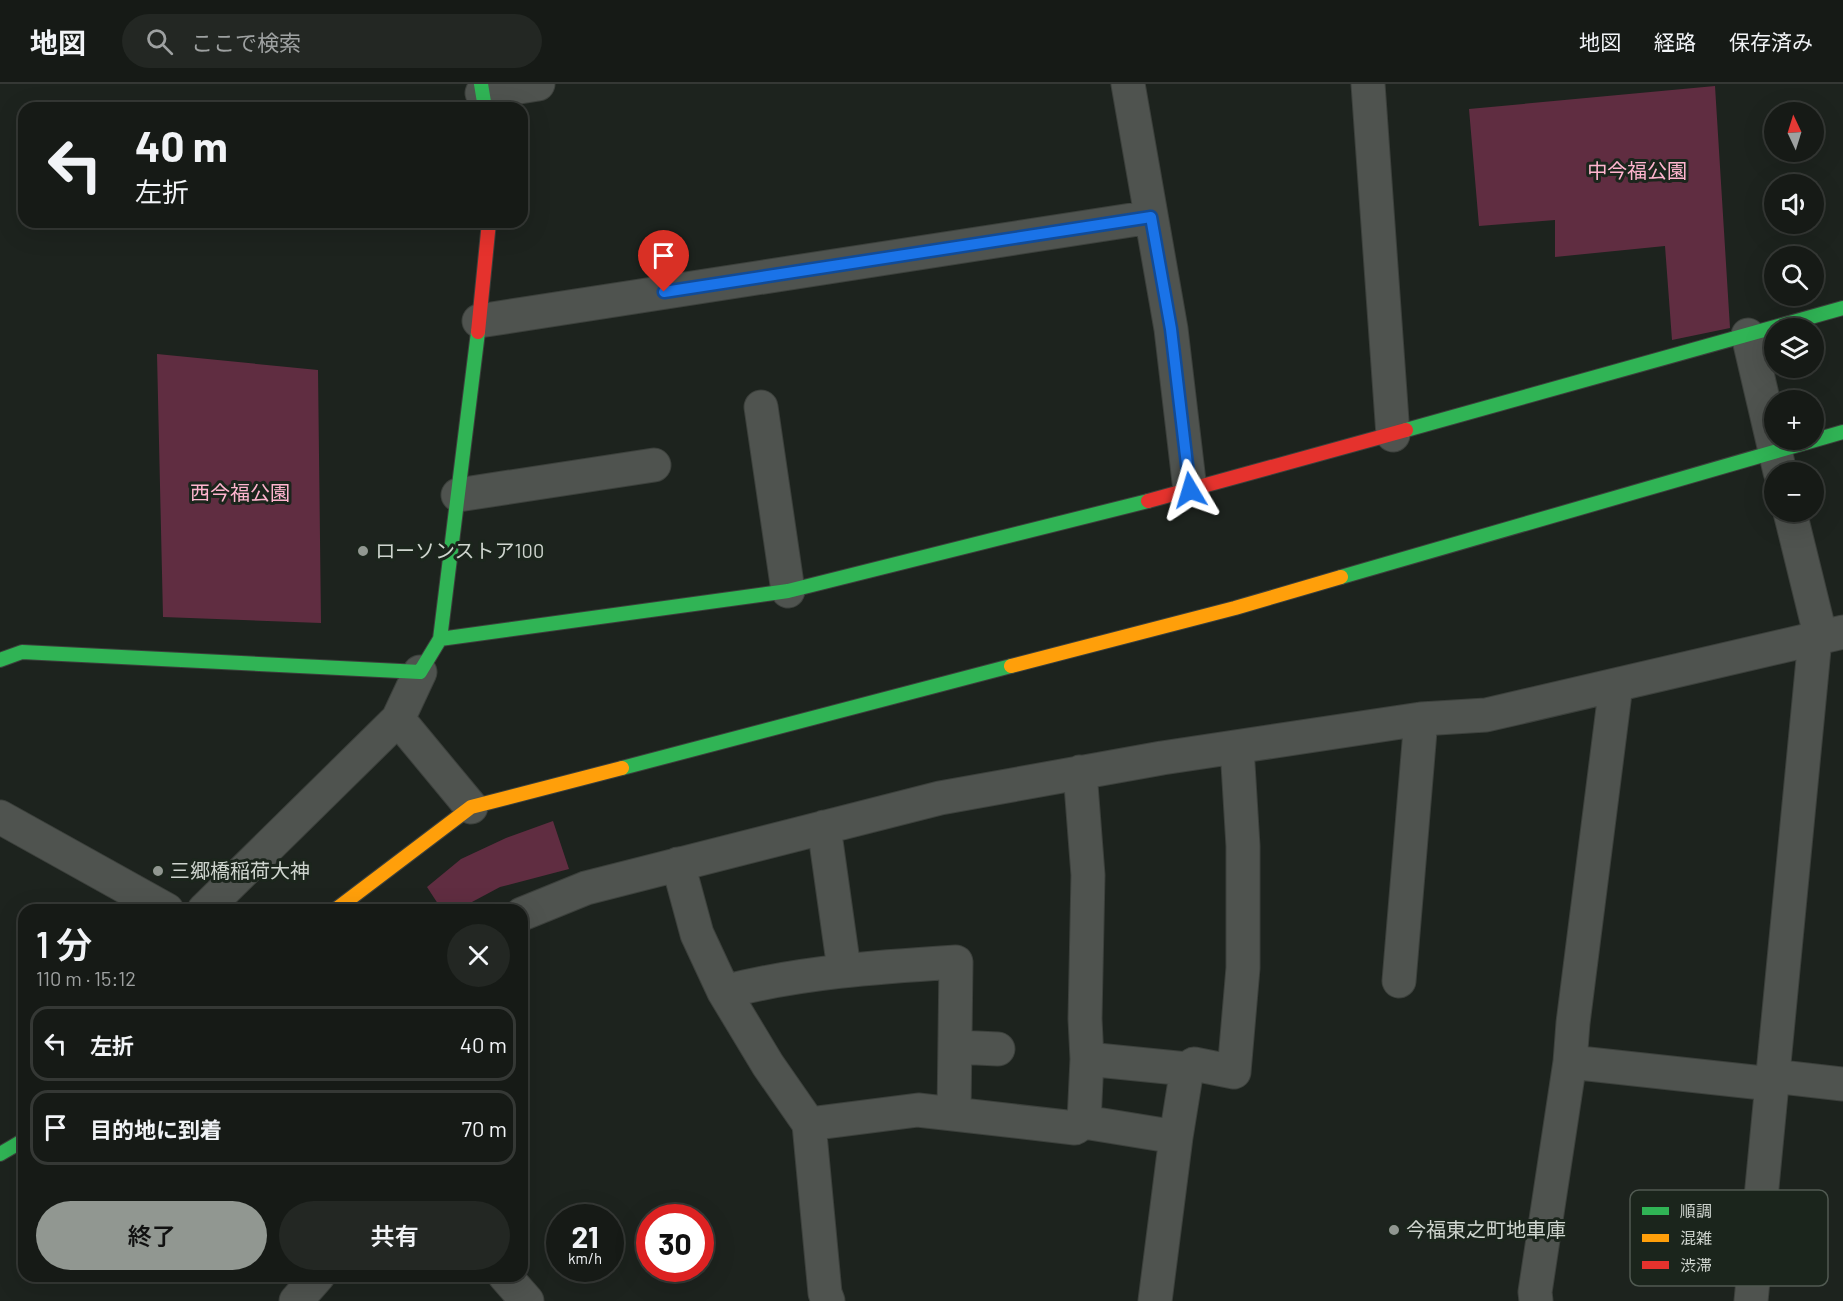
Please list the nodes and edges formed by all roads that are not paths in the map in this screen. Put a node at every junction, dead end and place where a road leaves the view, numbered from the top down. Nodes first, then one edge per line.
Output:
1 (538, 84) edge
2 (1128, 84) edge
3 (1368, 84) edge
4 (483, 95) edge
5 (1151, 217) junction
6 (488, 228) edge
7 (1843, 308) edge
8 (479, 321) junction
9 (1748, 335) junction
10 (761, 407) dead end
11 (1843, 432) edge
12 (1393, 435) junction
13 (1777, 462) edge
14 (654, 465) dead end
15 (1764, 466) edge
16 (1190, 490) junction
17 (458, 495) junction
18 (1793, 522) edge
19 (788, 591) junction
20 (1826, 636) edge
21 (440, 639) junction
22 (0, 660) edge
23 (420, 672) junction
24 (1616, 685) junction
25 (398, 719) junction
26 (1421, 719) junction
27 (1238, 748) junction
28 (1080, 772) junction
29 (471, 807) junction
30 (0, 817) edge
31 (824, 827) junction
32 (678, 864) junction
33 (156, 904) edge
34 (210, 904) edge
35 (343, 904) edge
36 (528, 912) edge
37 (844, 969) junction
38 (1398, 981) dead end
39 (724, 992) junction
40 (956, 1047) junction
41 (998, 1049) dead end
42 (1088, 1059) junction
43 (1570, 1062) junction
44 (1187, 1069) junction
45 (1773, 1080) junction
46 (1843, 1084) edge
47 (954, 1113) junction
48 (1084, 1122) junction
49 (809, 1124) junction
50 (1176, 1137) junction
51 (18, 1144) edge
52 (0, 1154) edge
53 (1762, 1190) edge
54 (313, 1282) edge
55 (510, 1282) edge
56 (1752, 1286) edge
57 (296, 1301) edge
58 (527, 1301) edge
59 (828, 1301) edge
60 (1155, 1301) edge
61 (1536, 1301) edge
62 (1751, 1301) edge

1 - 4 street
2 - 5 street
3 - 12 street
5 - 8 street
5 - 16 street
6 - 8 street
7 - 9 street
8 - 17 street
9 - 12 street
9 - 13 street
10 - 19 street
11 - 13 street
12 - 16 street
14 - 17 street
15 - 29 street
16 - 19 street
17 - 21 street
18 - 20 street
19 - 21 street
20 - 24 street
20 - 45 street
21 - 23 street
22 - 23 street
23 - 25 street
24 - 26 street
24 - 43 street
25 - 29 street
25 - 34 street
26 - 27 street
26 - 38 street
27 - 28 street
27 - 44 street
28 - 31 street
28 - 42 street
29 - 35 street
30 - 33 street
31 - 32 street
31 - 37 street
32 - 36 street
32 - 39 street
37 - 39 street
37 - 40 street
39 - 49 street
40 - 41 street
40 - 47 street
42 - 44 street
42 - 48 street
43 - 45 street
43 - 61 street
44 - 50 street
45 - 46 street
45 - 53 street
47 - 48 street
47 - 49 street
48 - 50 street
49 - 59 street
50 - 60 street
51 - 52 street
54 - 57 street
55 - 58 street
56 - 62 street

